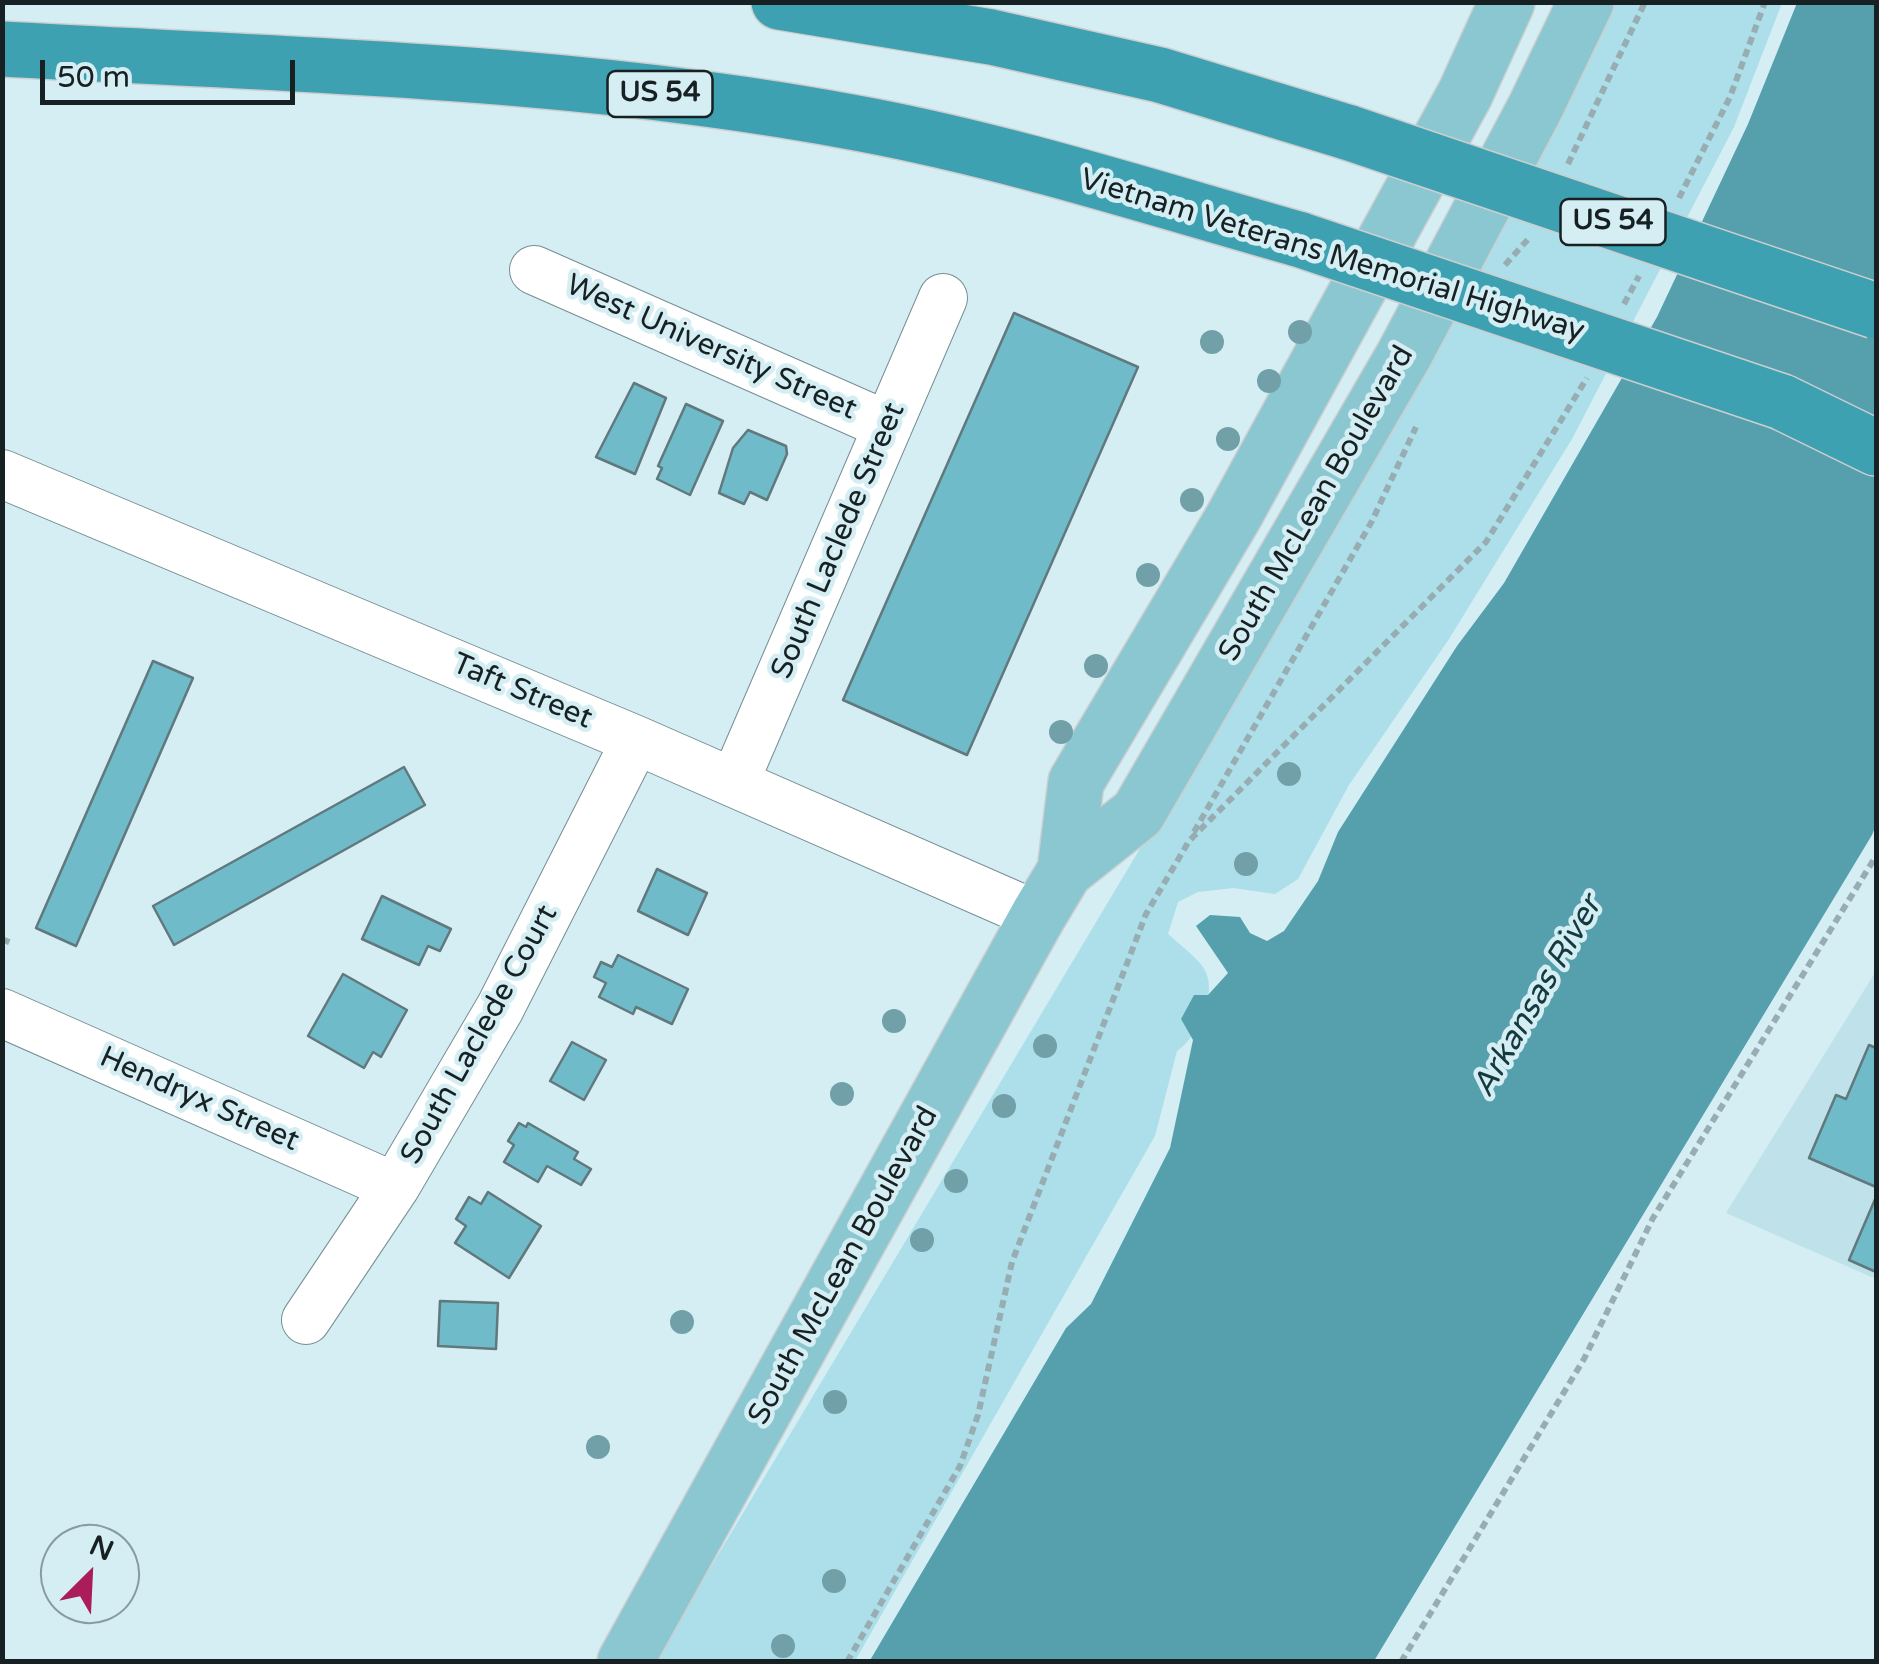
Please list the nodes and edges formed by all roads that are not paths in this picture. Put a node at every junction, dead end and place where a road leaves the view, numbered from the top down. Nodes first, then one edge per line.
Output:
1 (778, 2) edge
2 (1507, 2) edge
3 (1586, 2) edge
4 (2, 49) edge
5 (534, 270) dead end
6 (943, 298) dead end
7 (1876, 311) edge
8 (1782, 402) junction
9 (888, 426) junction
10 (1876, 432) edge
11 (1876, 448) edge
12 (2, 474) edge
13 (636, 740) junction
14 (734, 783) junction
15 (1052, 893) junction
16 (2, 1012) edge
17 (396, 1188) junction
18 (306, 1320) dead end
19 (625, 1662) edge

1 - 7 highway, US 54, bridge
2 - 15 main road, South McLean Boulevard
3 - 15 main road, South McLean Boulevard
4 - 8 highway, Vietnam Veterans Memorial Highway / US 54, bridge
5 - 9 street, West University Street
6 - 9 street, South Laclede Street
8 - 10 highway, Vietnam Veterans Memorial Highway / US 54
8 - 11 highway
9 - 14 street, South Laclede Street
12 - 13 street, Taft Street
13 - 14 street, Taft Street
13 - 17 street, South Laclede Court
14 - 15 street, Taft Street
15 - 19 main road, South McLean Boulevard
16 - 17 street, Hendryx Street
17 - 18 street, South Laclede Court

